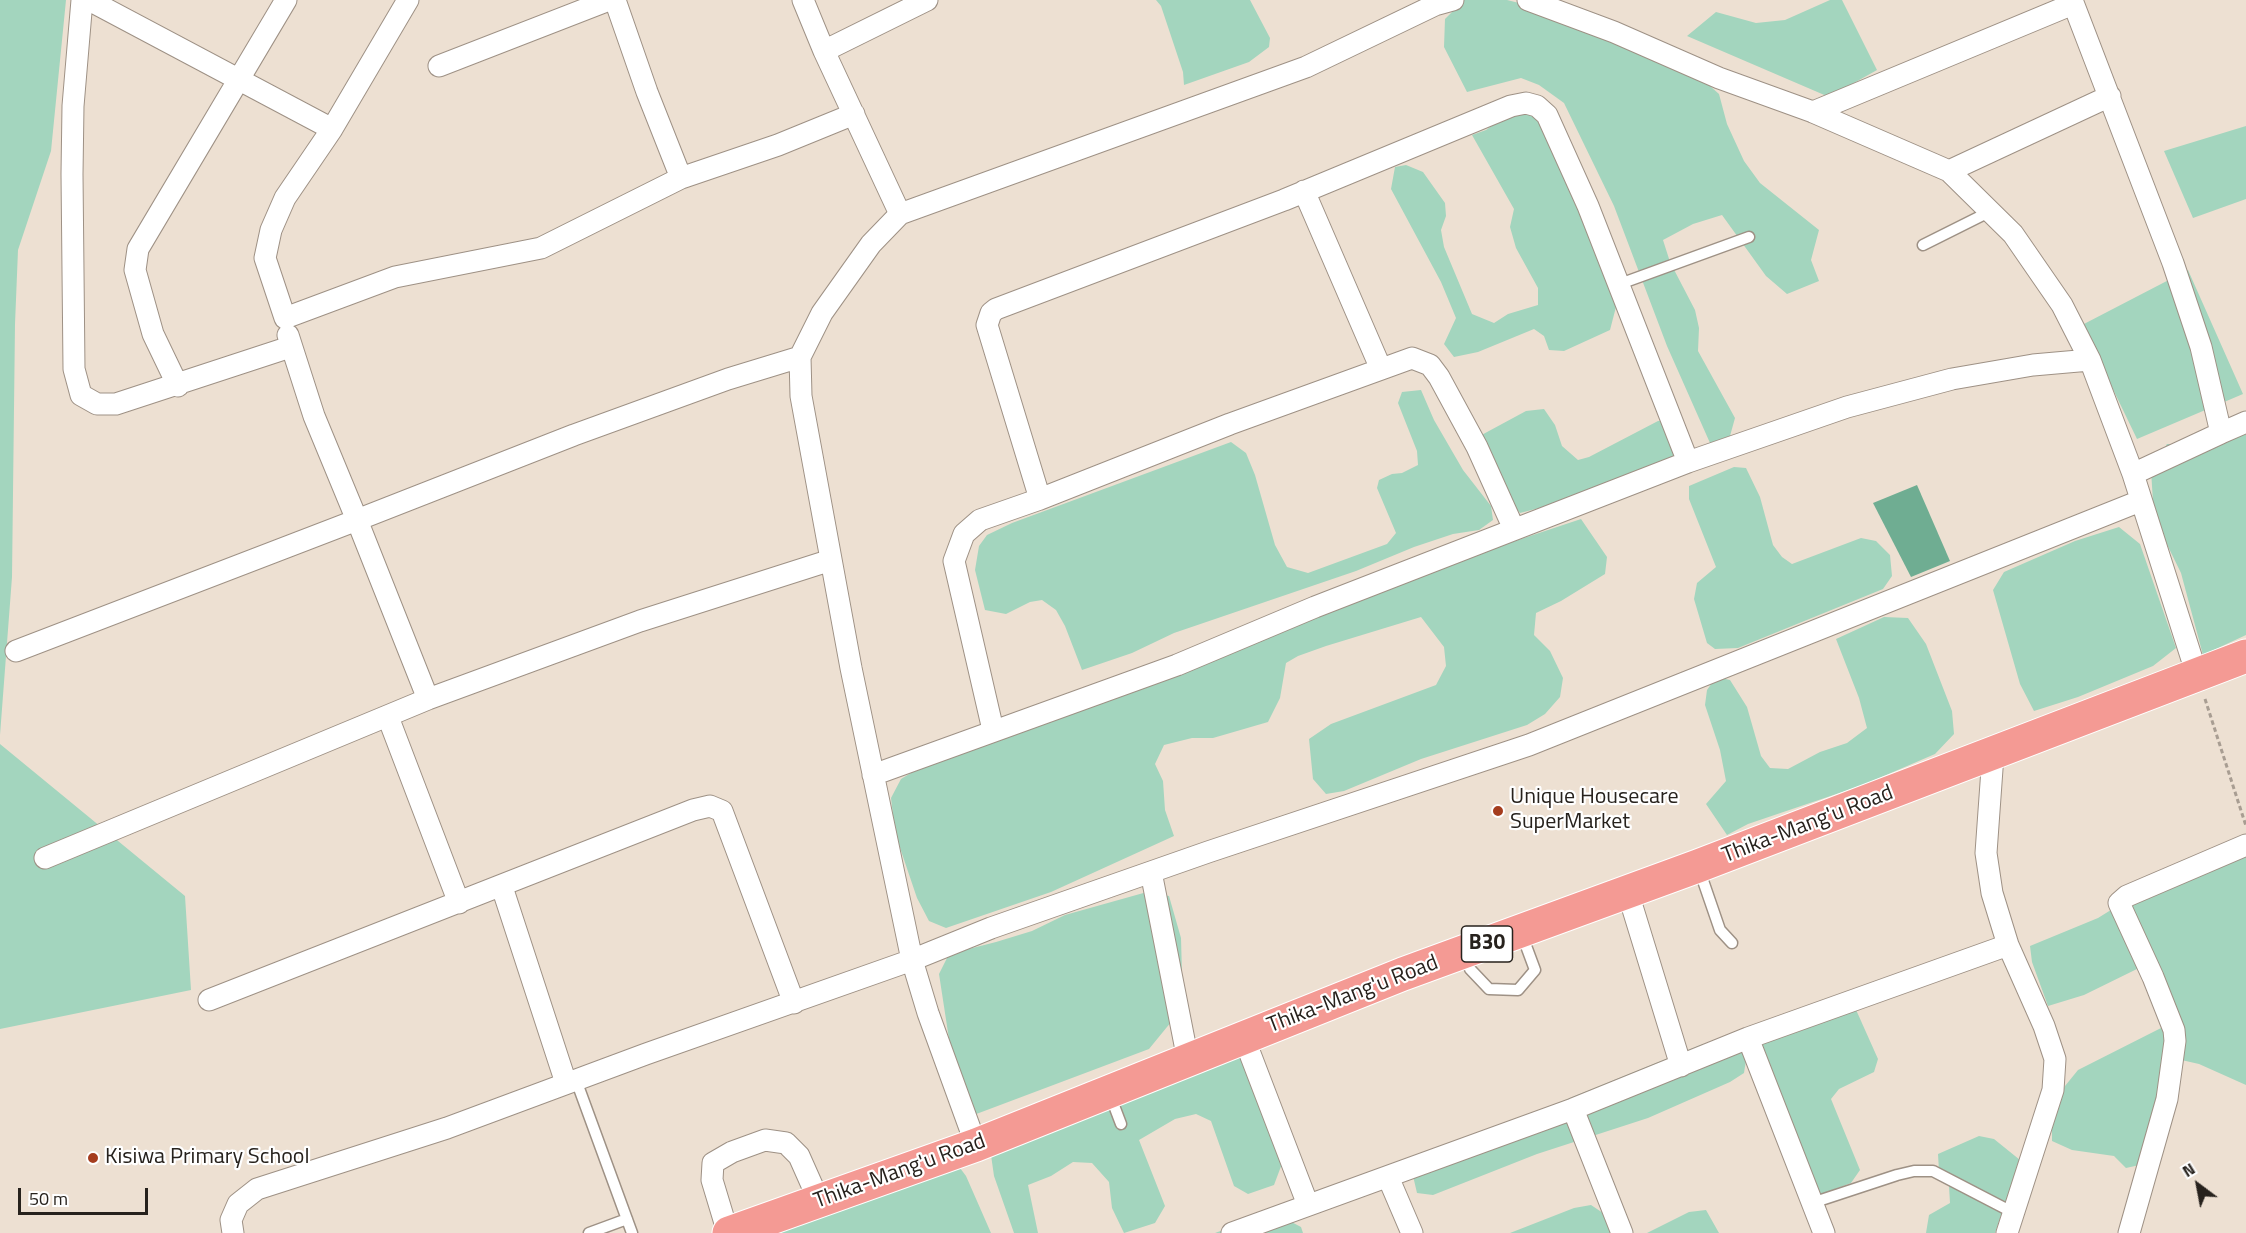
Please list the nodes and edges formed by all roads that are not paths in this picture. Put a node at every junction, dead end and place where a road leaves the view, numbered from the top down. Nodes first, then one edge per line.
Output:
1 (81, 0) edge
2 (89, 0) edge
3 (286, 0) edge
4 (408, 0) edge
5 (609, 0) edge
6 (615, 0) edge
7 (803, 0) edge
8 (927, 0) edge
9 (1528, 0) edge
10 (1440, 2) edge
11 (2072, 2) edge
12 (824, 51) junction
13 (439, 66) dead end
14 (237, 81) junction
15 (2110, 96) junction
16 (1813, 112) junction
17 (854, 114) junction
18 (332, 129) junction
19 (1949, 171) junction
20 (681, 178) junction
21 (1304, 192) junction
22 (1991, 210) junction
23 (900, 214) junction
24 (1749, 237) dead end
25 (1923, 245) dead end
26 (1617, 285) junction
27 (285, 318) junction
28 (290, 347) junction
29 (800, 357) junction
30 (2090, 360) junction
31 (1381, 369) junction
32 (178, 386) junction
33 (2246, 422) edge
34 (2221, 433) junction
35 (1688, 462) junction
36 (2133, 474) junction
37 (1040, 499) junction
38 (2140, 501) junction
39 (357, 520) junction
40 (1514, 529) junction
41 (831, 560) junction
42 (16, 651) dead end
43 (2246, 656) edge
44 (2197, 675) junction
45 (429, 699) junction
46 (388, 717) junction
47 (993, 730) junction
48 (1993, 755) junction
49 (873, 775) junction
50 (2246, 845) edge
51 (45, 858) dead end
52 (1698, 866) junction
53 (1151, 872) junction
54 (502, 887) junction
55 (1628, 893) junction
56 (459, 903) junction
57 (1520, 932) junction
58 (1732, 943) dead end
59 (2008, 945) junction
60 (1466, 952) junction
61 (912, 960) junction
62 (209, 1000) dead end
63 (794, 1003) junction
64 (1244, 1038) junction
65 (1748, 1038) junction
66 (1188, 1060) junction
67 (1681, 1066) junction
68 (571, 1082) junction
69 (1109, 1092) junction
70 (1573, 1109) junction
71 (1121, 1124) dead end
72 (976, 1145) junction
73 (1388, 1177) junction
74 (819, 1201) junction
75 (1812, 1203) junction
76 (1308, 1205) junction
77 (2014, 1213) junction
78 (627, 1219) junction
79 (233, 1233) edge
80 (589, 1233) edge
81 (632, 1233) edge
82 (729, 1233) edge
83 (1232, 1233) edge
84 (1412, 1233) edge
85 (1622, 1233) edge
86 (1824, 1233) edge
87 (2007, 1233) edge
88 (2128, 1233) edge

1 - 32 street
2 - 14 street
3 - 14 street
4 - 18 street
5 - 13 street
6 - 20 street
7 - 12 street
8 - 12 street
9 - 16 street
10 - 23 street
11 - 15 street
11 - 16 street
12 - 17 street
14 - 18 street
14 - 32 street
15 - 19 street
15 - 34 street
16 - 19 street
17 - 20 street
17 - 23 street
18 - 27 street
19 - 22 street
20 - 27 street
21 - 26 street
21 - 31 street
21 - 37 street
22 - 25 lane
22 - 30 street
23 - 29 street
24 - 26 lane
26 - 35 street
27 - 28 street
28 - 32 street
28 - 39 street
29 - 39 street
29 - 41 street
30 - 35 street
30 - 36 street
31 - 37 street
31 - 40 street
33 - 34 street
34 - 36 street
35 - 40 street
36 - 38 street
37 - 47 street
38 - 44 street
38 - 53 street
39 - 42 street
39 - 45 street
40 - 47 street
41 - 45 street
41 - 49 street
43 - 44 highway, Thika-Mang'u Road / B30
44 - 48 highway, Thika-Mang'u Road / B30
45 - 46 street
46 - 51 street
46 - 56 street
47 - 49 street
48 - 52 highway, Thika-Mang'u Road / B30
48 - 59 street
49 - 61 street
50 - 88 street
52 - 55 highway, Thika-Mang'u Road / B30
52 - 58 lane
53 - 61 street
53 - 66 street
54 - 56 street
54 - 63 street
54 - 68 street
55 - 57 highway, Thika-Mang'u Road / B30
55 - 67 street
56 - 62 street
57 - 60 highway, Thika-Mang'u Road / B30
57 - 60 lane
59 - 65 street
59 - 77 street
60 - 64 highway, Thika-Mang'u Road / B30
61 - 63 street
61 - 72 street
63 - 68 street
64 - 66 highway, Thika-Mang'u Road / B30
64 - 76 street
65 - 67 street
65 - 75 street
66 - 69 highway, Thika-Mang'u Road / B30
67 - 70 street
68 - 78 lane
68 - 79 street
69 - 71 lane
69 - 72 highway, Thika-Mang'u Road / B30
70 - 73 street
70 - 85 street
72 - 74 highway, Thika-Mang'u Road / B30
73 - 76 street
73 - 84 street
74 - 82 highway, Thika-Mang'u Road / B30
74 - 82 street
75 - 77 lane
75 - 86 street
76 - 83 street
77 - 87 street
78 - 80 lane
78 - 81 lane

